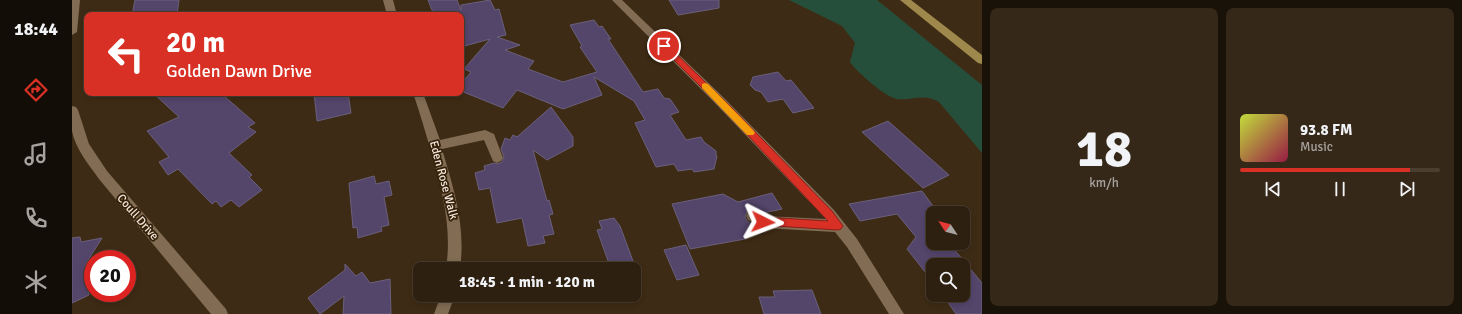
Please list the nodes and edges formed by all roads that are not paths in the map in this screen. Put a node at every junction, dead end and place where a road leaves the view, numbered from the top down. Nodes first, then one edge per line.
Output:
1 (75, 0) edge
2 (388, 0) edge
3 (617, 0) edge
4 (905, 0) edge
5 (391, 12) edge
6 (72, 32) edge
7 (982, 60) edge
8 (419, 96) edge
9 (72, 110) edge
10 (436, 146) junction
11 (497, 158) dead end
12 (753, 216) dead end
13 (838, 226) junction
14 (454, 262) edge
15 (445, 302) edge
16 (220, 313) edge
17 (441, 314) edge
18 (897, 314) edge

1 - 6 street
2 - 5 street
3 - 13 street
4 - 7 main road
8 - 10 street, Eden Rose Walk
9 - 16 street, Coull Drive
10 - 11 street
10 - 14 street, Eden Rose Walk
12 - 13 street
13 - 18 street
15 - 17 street

